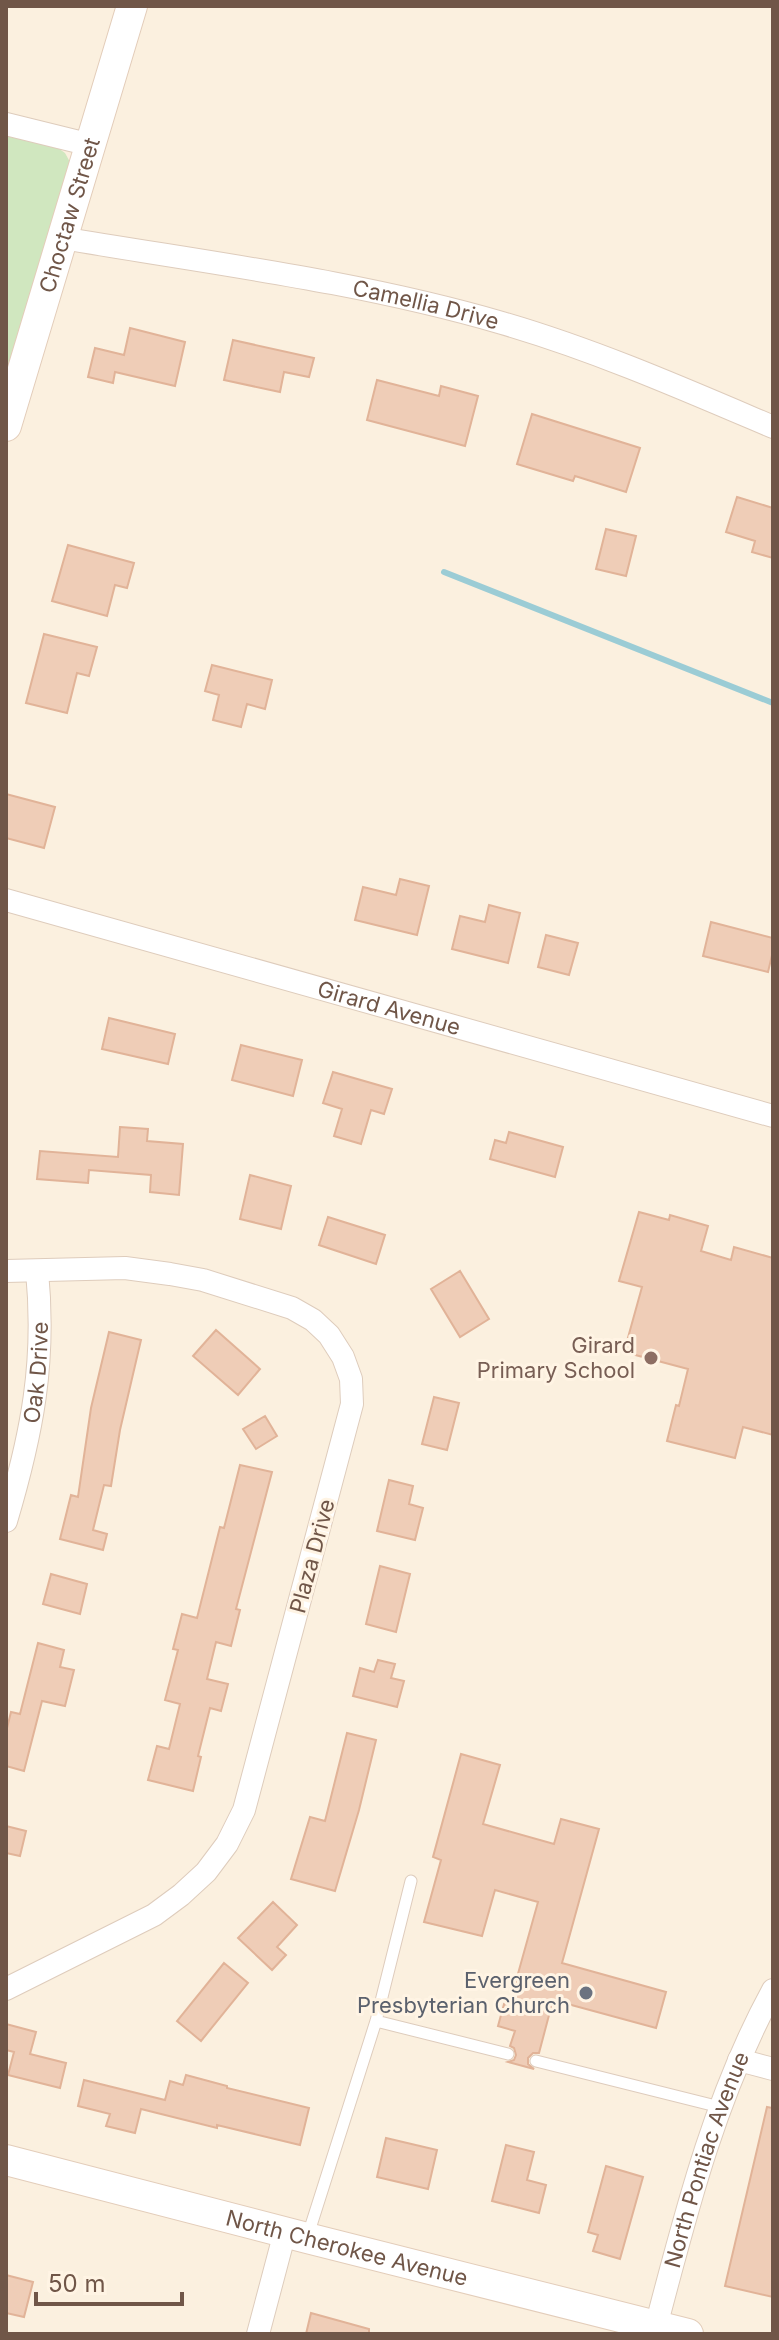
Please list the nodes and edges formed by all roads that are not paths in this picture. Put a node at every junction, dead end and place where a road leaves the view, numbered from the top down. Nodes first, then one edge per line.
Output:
1 (132, 6) edge
2 (6, 124) edge
3 (91, 145) junction
4 (62, 238) junction
5 (6, 426) edge
6 (773, 427) edge
7 (6, 900) edge
8 (773, 1116) edge
9 (6, 1271) edge
10 (37, 1271) junction
11 (6, 1521) edge
12 (411, 1881) dead end
13 (6, 1989) edge
14 (773, 1990) edge
15 (376, 2021) junction
16 (508, 2054) dead end
17 (739, 2060) junction
18 (536, 2061) dead end
19 (773, 2069) edge
20 (720, 2107) junction
21 (6, 2160) edge
22 (296, 2235) junction
23 (655, 2330) edge
24 (258, 2334) edge
25 (688, 2334) edge

1 - 3 street, Choctaw Street
2 - 3 street
3 - 4 street, Choctaw Street
4 - 5 street, Choctaw Street
4 - 6 street, Camellia Drive
7 - 8 street, Girard Avenue
9 - 10 street, Plaza Drive
10 - 11 street, Oak Drive
10 - 13 street, Plaza Drive
12 - 15 lane
14 - 17 street, North Pontiac Avenue
15 - 16 lane
15 - 22 lane
17 - 19 street
17 - 20 street, North Pontiac Avenue
18 - 20 lane
20 - 23 street, North Pontiac Avenue
21 - 22 street, North Cherokee Avenue
22 - 23 street, North Cherokee Avenue
22 - 24 street
23 - 25 street, North Cherokee Avenue

